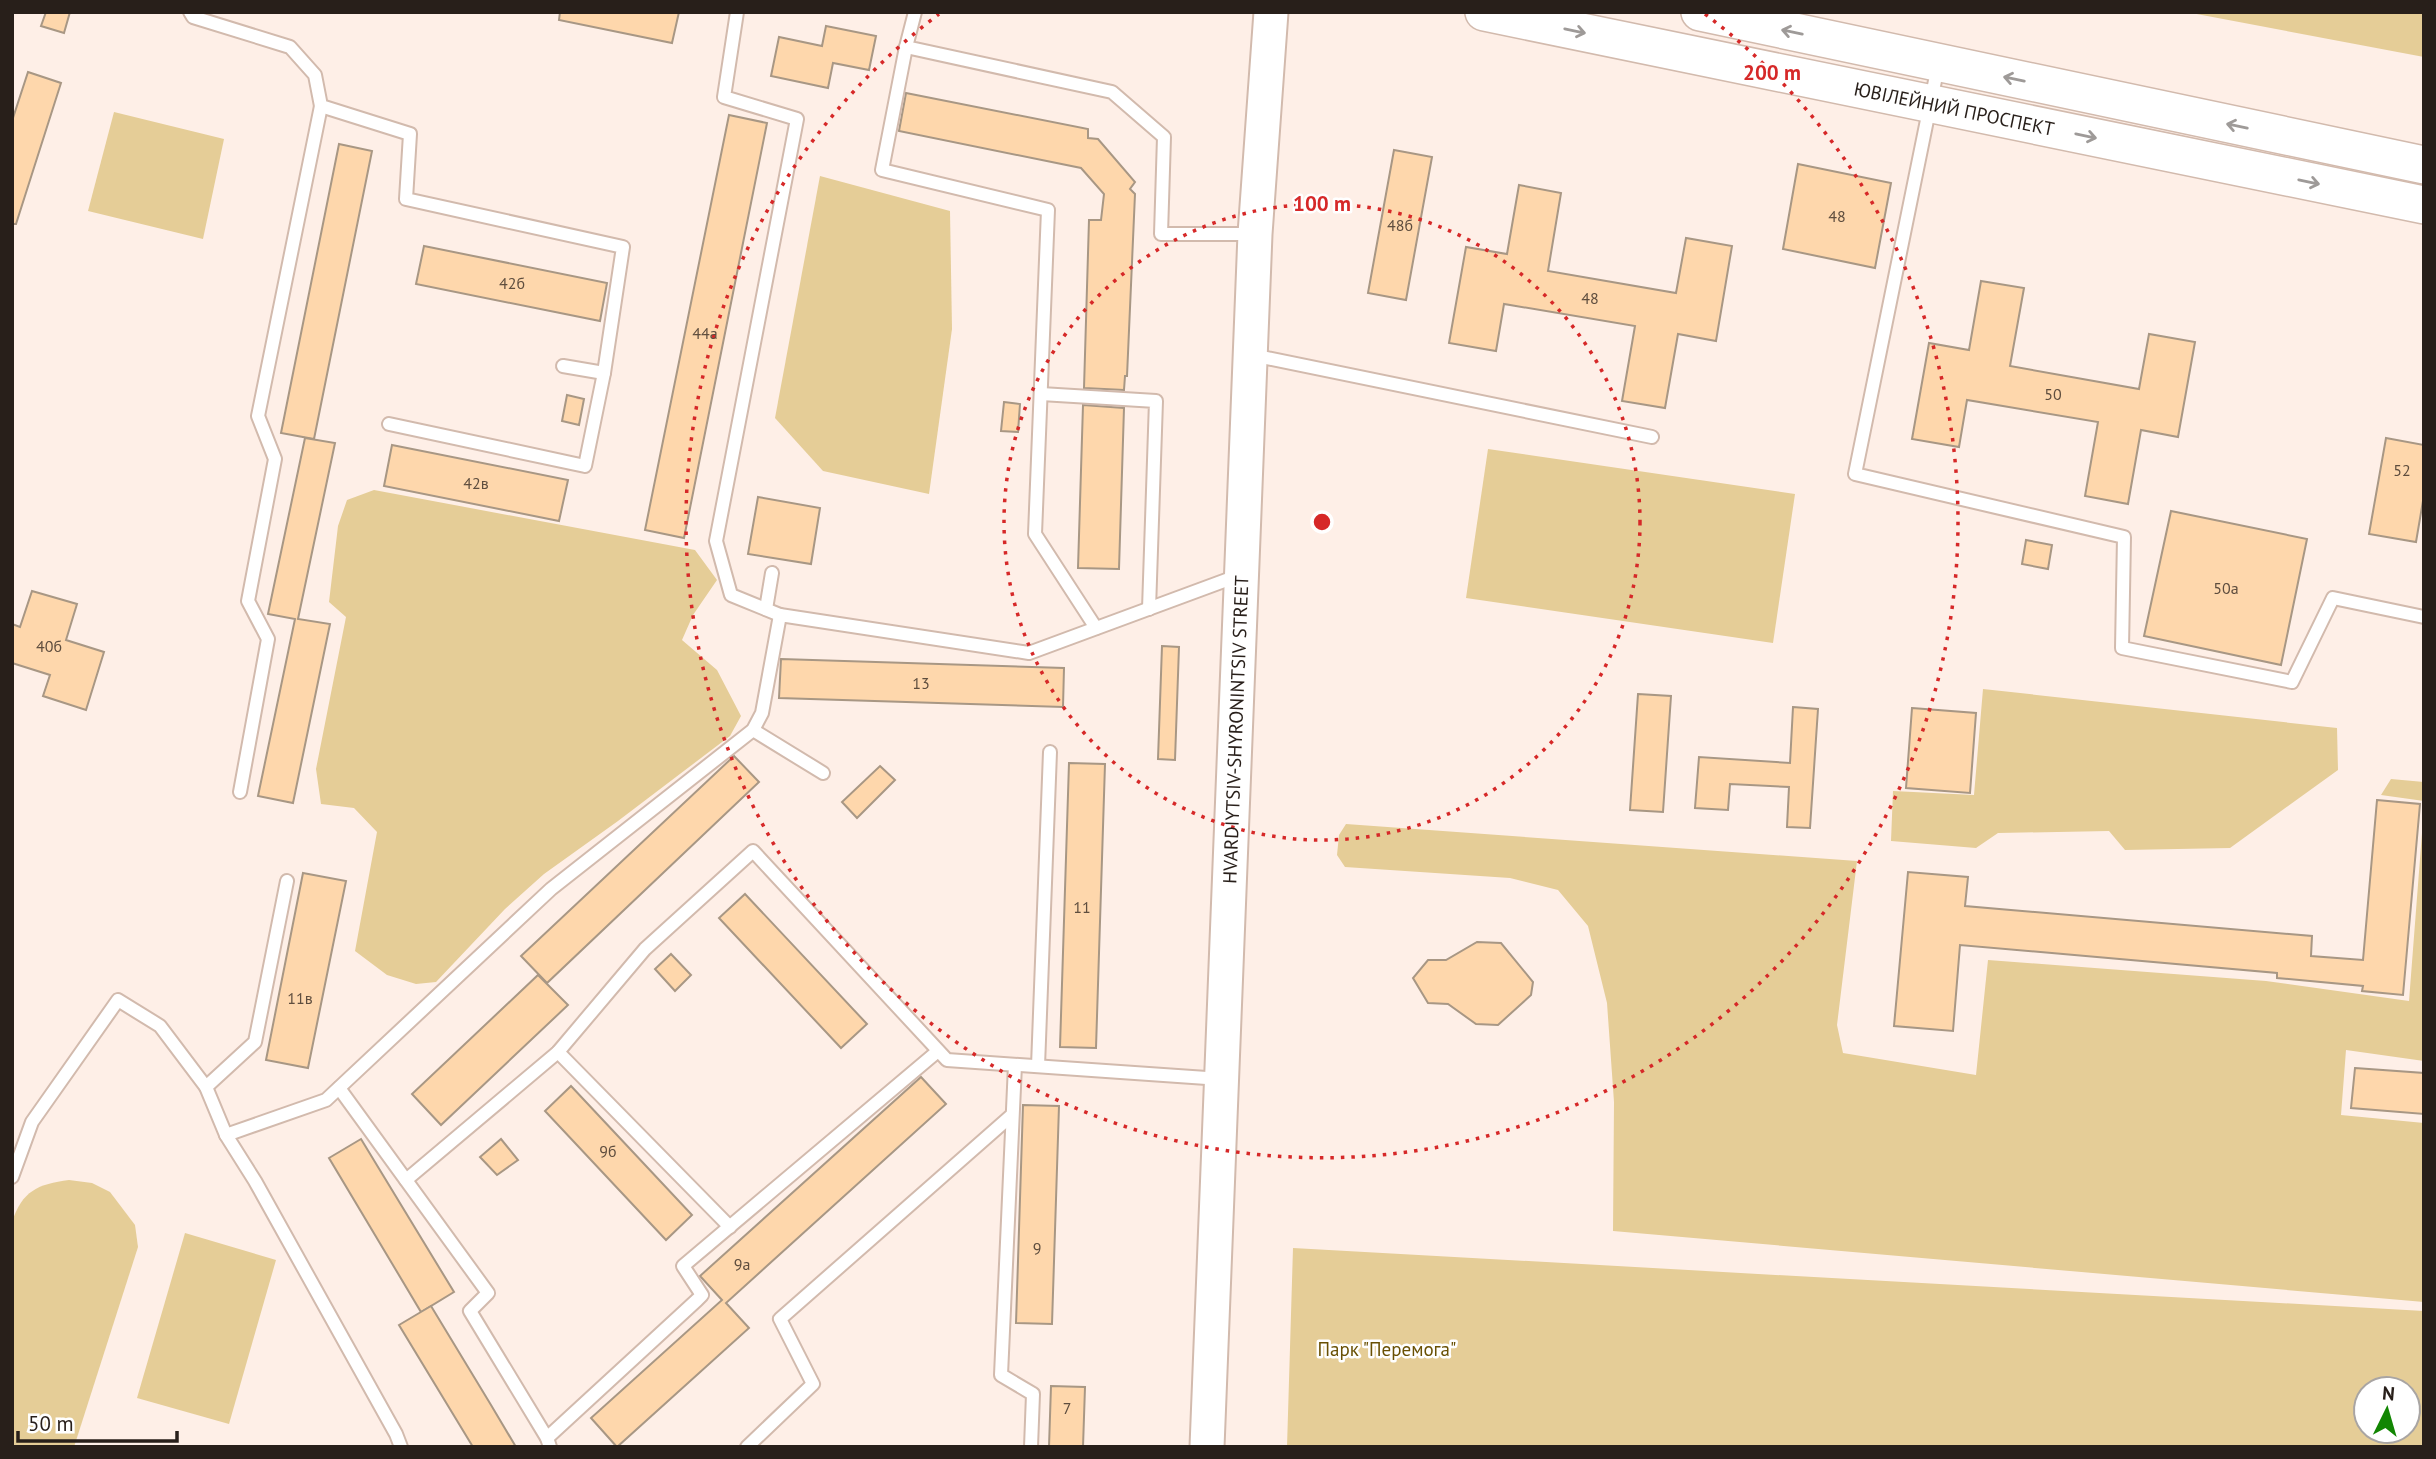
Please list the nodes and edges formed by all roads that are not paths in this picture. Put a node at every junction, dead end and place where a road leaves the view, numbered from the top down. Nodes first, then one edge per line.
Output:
1 (190, 12) edge
2 (737, 12) edge
3 (915, 12) edge
4 (1270, 12) edge
5 (1485, 12) edge
6 (1700, 12) edge
7 (906, 47) junction
8 (1938, 63) junction
9 (1931, 104) junction
10 (321, 106) junction
11 (2424, 165) edge
12 (2424, 205) edge
13 (1255, 234) junction
14 (1252, 355) junction
15 (563, 366) dead end
16 (604, 373) junction
17 (1041, 394) junction
18 (389, 424) dead end
19 (1652, 437) dead end
20 (772, 573) dead end
21 (1243, 575) junction
22 (1149, 609) junction
23 (766, 610) junction
24 (780, 615) junction
25 (2424, 617) edge
26 (1096, 628) junction
27 (753, 730) junction
28 (1049, 752) dead end
29 (823, 773) dead end
30 (240, 792) dead end
31 (287, 880) dead end
32 (939, 1051) junction
33 (558, 1052) junction
34 (1015, 1065) junction
35 (1038, 1066) junction
36 (1222, 1079) junction
37 (206, 1087) junction
38 (339, 1088) junction
39 (1013, 1115) junction
40 (226, 1135) junction
41 (12, 1177) edge
42 (406, 1180) junction
43 (730, 1227) junction
44 (548, 1442) edge
45 (401, 1447) edge
46 (747, 1447) edge
47 (1031, 1447) edge
48 (1207, 1447) edge

1 - 10 lane
2 - 23 lane
3 - 7 lane
4 - 13 main road, HVARDIYTSIV-SHYRONINTSIV STREET
5 -> 9 main road, ЮВІЛЕЙНИЙ ПРОСПЕКТ
8 -> 6 main road
7 - 13 lane
7 - 17 lane
8 - 9 lane
11 -> 8 main road
9 -> 12 main road, ЮВІЛЕЙНИЙ ПРОСПЕКТ
9 - 25 lane
10 - 16 lane
10 - 30 lane
13 - 14 main road, HVARDIYTSIV-SHYRONINTSIV STREET
14 - 19 lane
14 - 21 main road, HVARDIYTSIV-SHYRONINTSIV STREET
15 - 16 lane
16 - 18 lane
17 - 22 lane
17 - 26 lane
20 - 23 lane
21 - 22 lane
21 - 36 main road, HVARDIYTSIV-SHYRONINTSIV STREET
22 - 26 lane
23 - 24 lane
24 - 26 lane
24 - 27 lane
27 - 29 lane
27 - 38 lane
28 - 35 lane
31 - 37 lane
32 - 33 lane
32 - 34 lane
32 - 43 lane
33 - 42 lane
33 - 43 lane
34 - 35 lane
34 - 39 lane
35 - 36 lane
36 - 48 main road, HVARDIYTSIV-SHYRONINTSIV STREET
37 - 40 lane
37 - 41 lane
38 - 40 lane
38 - 42 lane
39 - 46 lane
39 - 47 lane
40 - 45 lane
42 - 44 lane
43 - 44 lane

